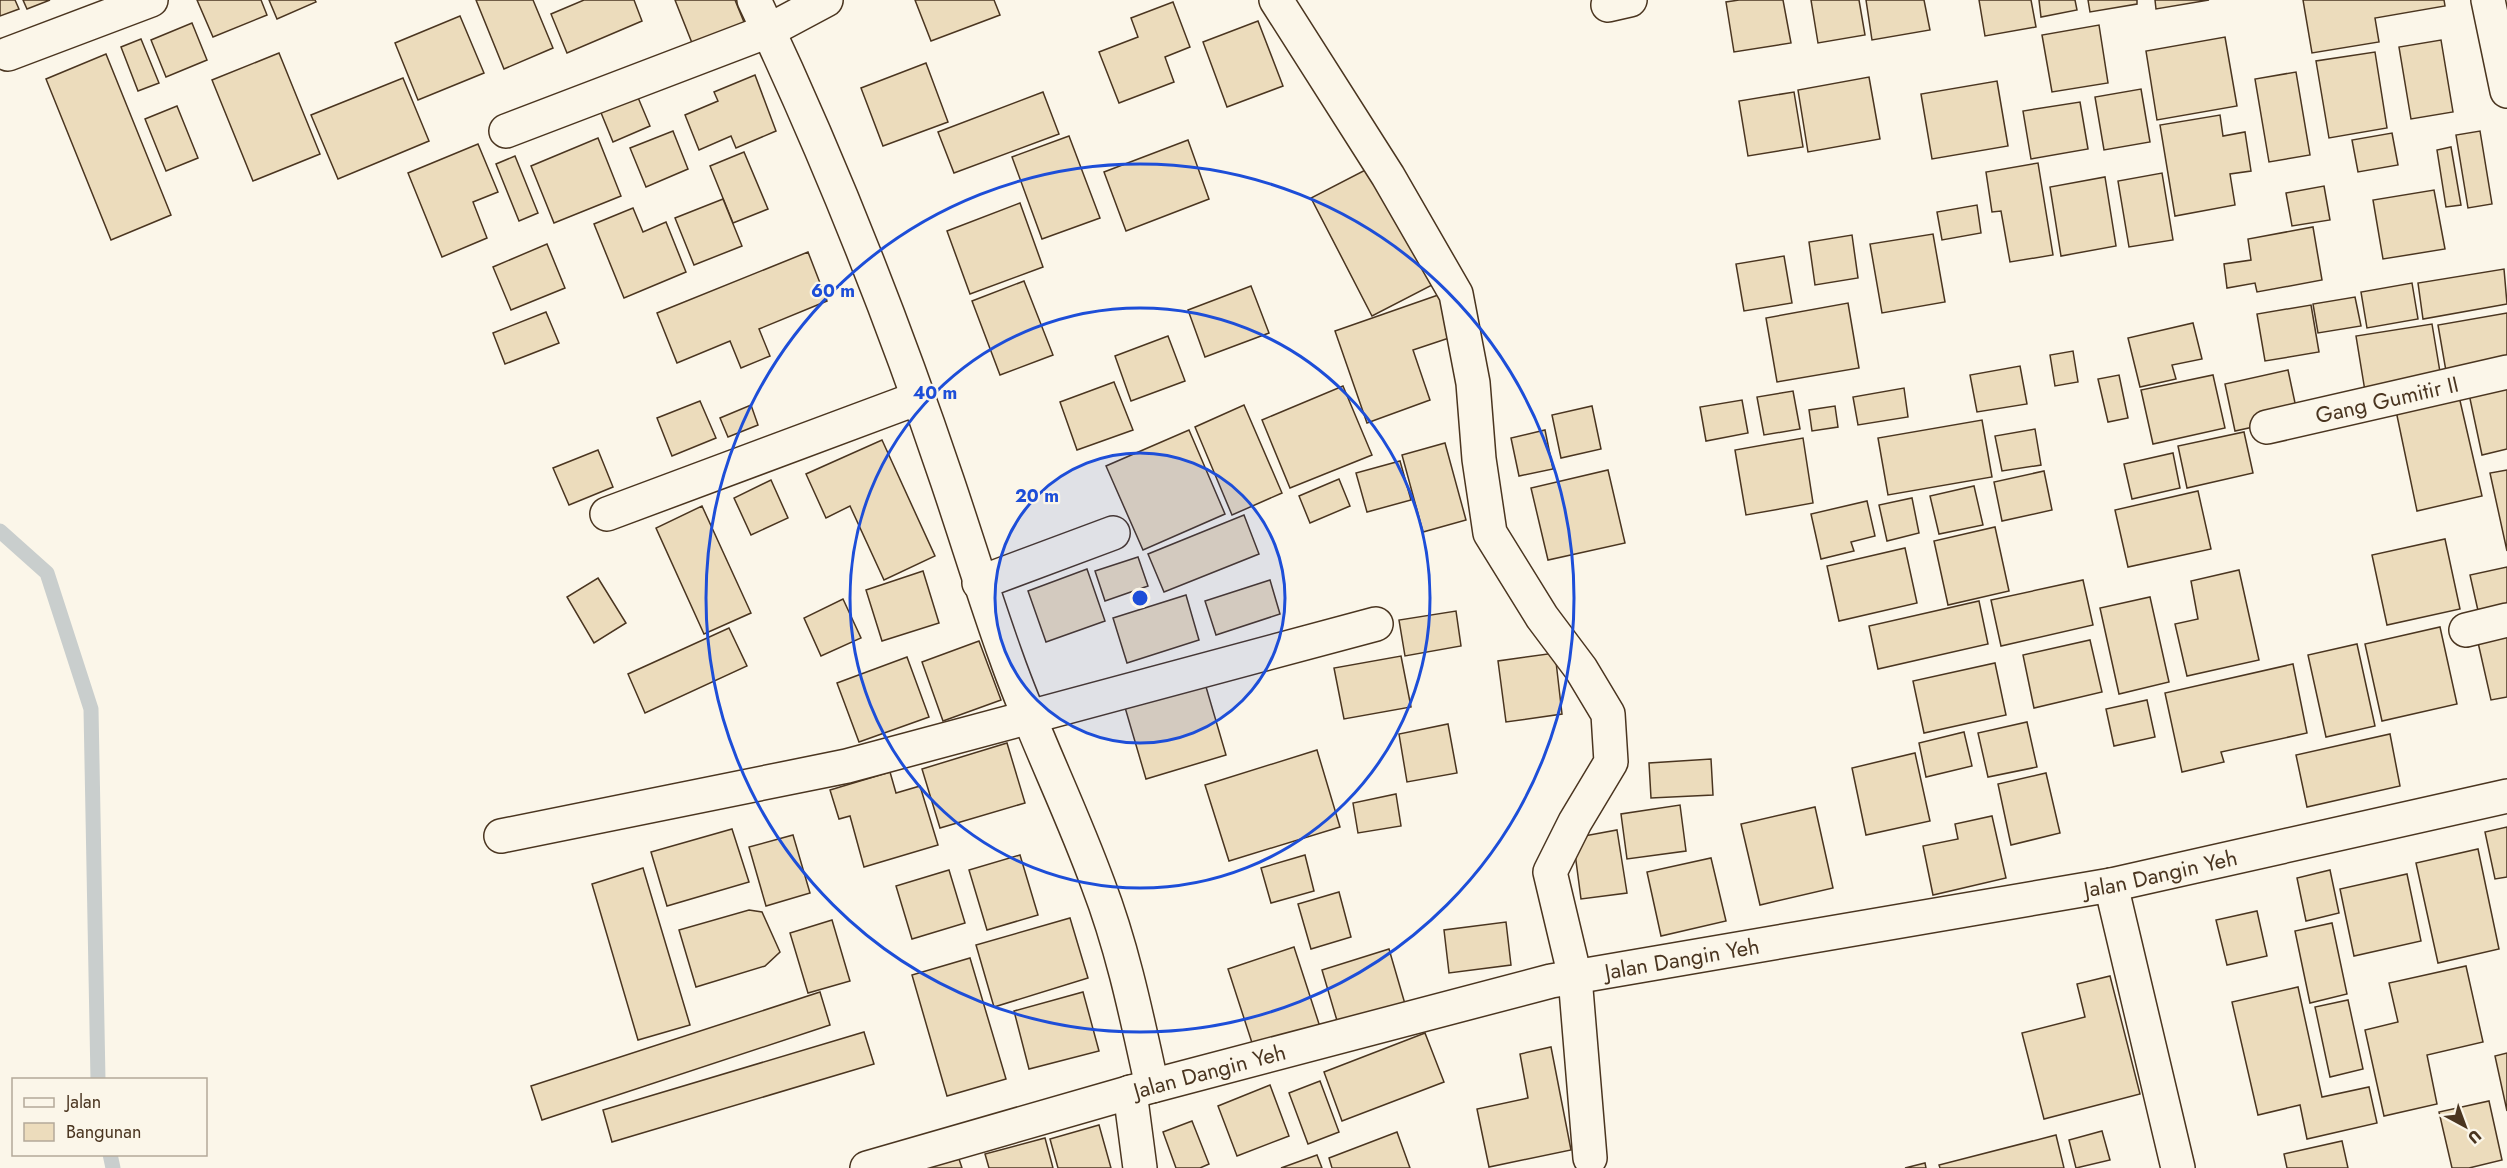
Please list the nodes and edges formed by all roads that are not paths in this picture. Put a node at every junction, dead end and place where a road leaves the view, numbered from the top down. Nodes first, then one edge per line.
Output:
1 (151, 0) edge
2 (754, 0) edge
3 (826, 0) edge
4 (1276, 0) edge
5 (2488, 0) edge
6 (768, 31) junction
7 (8, 54) dead end
8 (2507, 92) edge
9 (506, 131) dead end
10 (2507, 372) edge
11 (918, 398) junction
12 (2267, 427) dead end
13 (607, 514) dead end
14 (1113, 533) dead end
15 (979, 583) junction
16 (2507, 620) edge
17 (1376, 624) dead end
18 (2466, 630) dead end
19 (1027, 716) junction
20 (2507, 796) edge
21 (501, 836) dead end
22 (2111, 885) junction
23 (1575, 977) junction
24 (1141, 1089) junction
25 (1590, 1158) dead end
26 (867, 1168) edge
27 (1140, 1168) edge
28 (2178, 1168) edge

1 - 7 street
2 - 6 street
3 - 6 street
4 - 23 street
5 - 8 street
6 - 9 street
6 - 11 street
10 - 12 street, Gang Gumitir II
11 - 13 street
11 - 15 street
14 - 15 street
15 - 19 street
16 - 18 street
17 - 19 street
19 - 21 street
19 - 24 street
20 - 22 street, Jalan Dangin Yeh
22 - 23 street, Jalan Dangin Yeh
22 - 28 street
23 - 24 street, Jalan Dangin Yeh
23 - 25 street
24 - 26 street, Jalan Dangin Yeh
24 - 27 street

